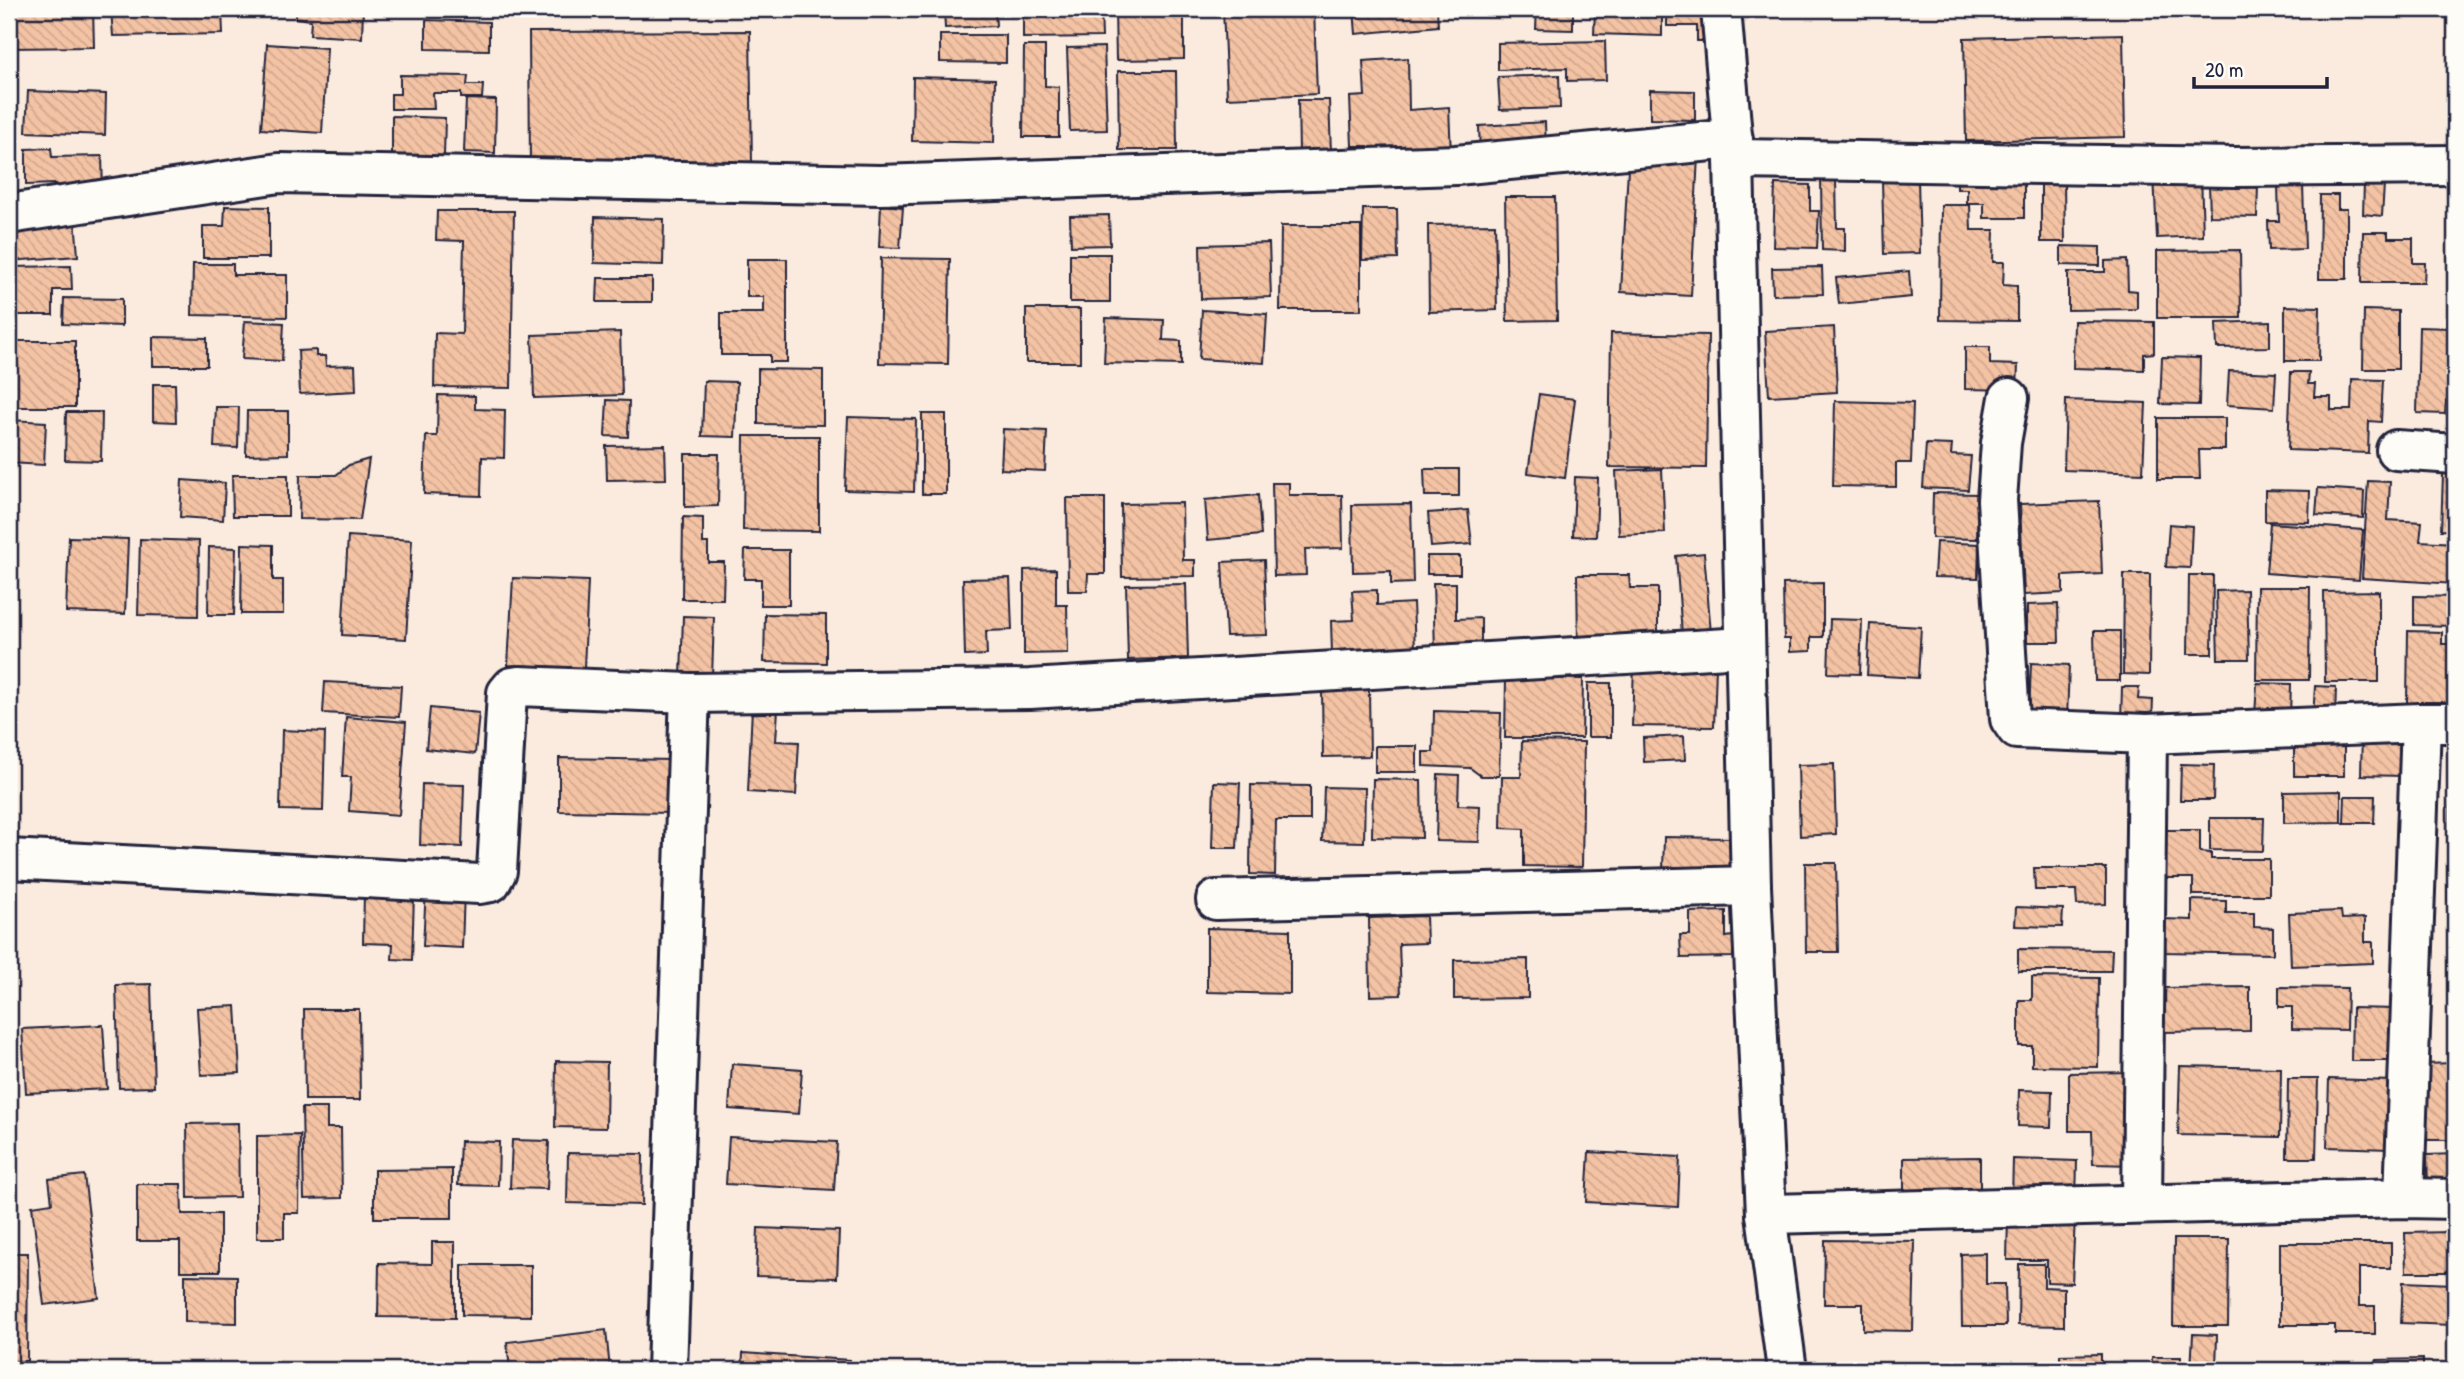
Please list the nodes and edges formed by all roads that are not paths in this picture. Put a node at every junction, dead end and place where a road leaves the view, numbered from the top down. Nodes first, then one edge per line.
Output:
1 (1721, 9) edge
2 (1734, 149) junction
3 (2455, 165) edge
4 (9, 214) edge
5 (2009, 398) dead end
6 (2396, 450) dead end
7 (2455, 454) edge
8 (1745, 647) junction
9 (690, 693) junction
10 (2438, 723) edge
11 (2147, 734) junction
12 (9, 859) edge
13 (1751, 886) junction
14 (1216, 900) dead end
15 (2404, 1198) junction
16 (2455, 1199) edge
17 (2142, 1205) junction
18 (1766, 1214) junction
19 (667, 1370) edge
20 (1787, 1370) edge

1 - 2 street
2 - 3 street
2 - 4 street
2 - 8 street
5 - 11 street
6 - 7 street
8 - 9 street
8 - 13 street
9 - 12 street
9 - 19 street
10 - 11 street
10 - 15 street
11 - 17 street
13 - 14 street
13 - 18 street
15 - 16 street
15 - 17 street
17 - 18 street
18 - 20 street

